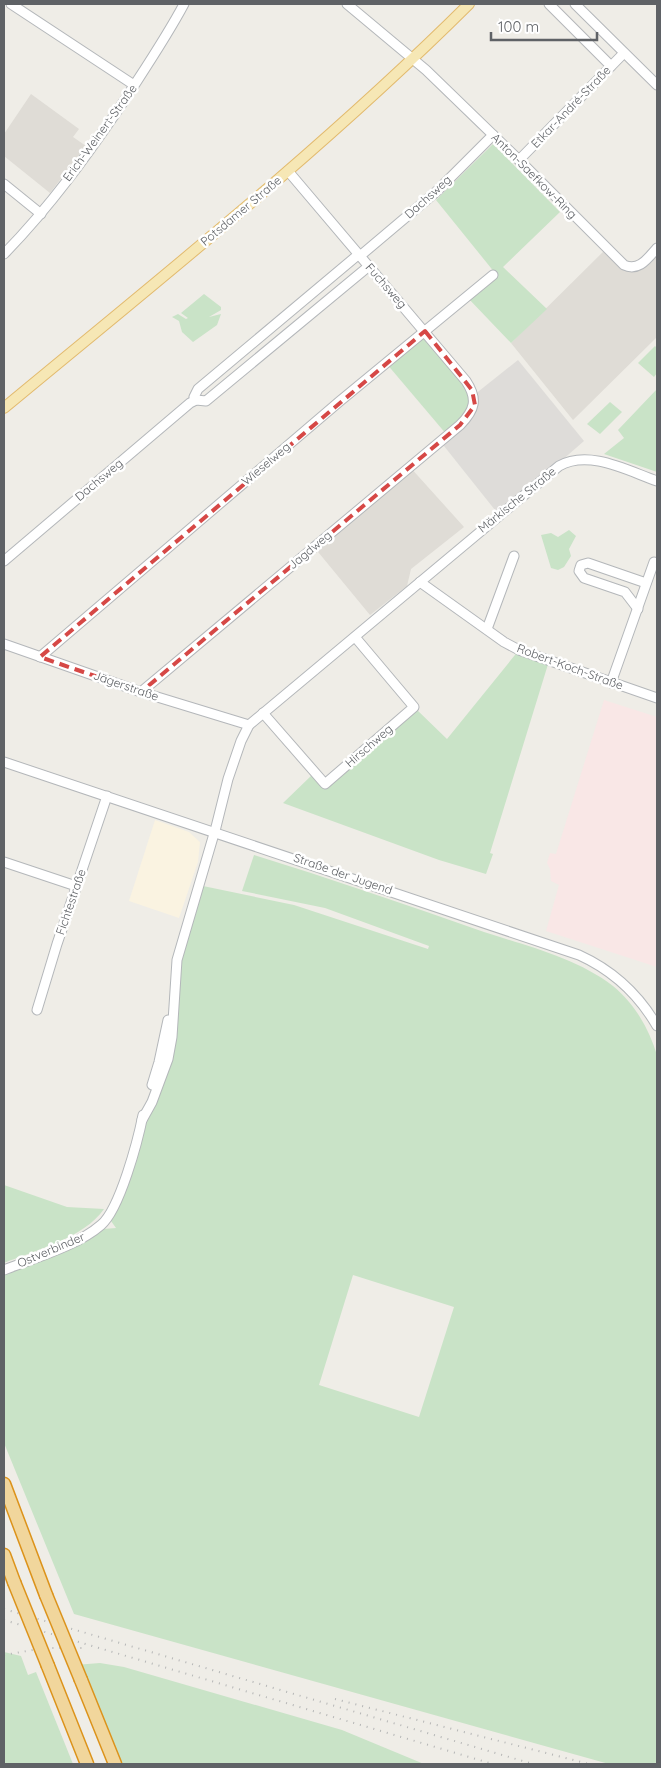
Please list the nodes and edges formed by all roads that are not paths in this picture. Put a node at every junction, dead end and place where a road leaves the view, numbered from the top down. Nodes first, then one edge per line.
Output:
1 (11, 4) edge
2 (184, 4) edge
3 (347, 4) edge
4 (469, 4) edge
5 (549, 4) edge
6 (575, 4) edge
7 (623, 54) junction
8 (413, 59) junction
9 (611, 66) junction
10 (134, 85) junction
11 (657, 85) edge
12 (493, 135) junction
13 (519, 160) junction
14 (288, 171) junction
15 (4, 184) edge
16 (41, 214) junction
17 (657, 248) edge
18 (4, 254) edge
19 (359, 255) junction
20 (369, 266) junction
21 (494, 275) dead end
22 (424, 331) junction
23 (196, 400) junction
24 (475, 405) joint
25 (4, 408) edge
26 (657, 481) edge
27 (514, 556) dead end
28 (4, 561) edge
29 (654, 562) dead end
30 (420, 582) junction
31 (646, 583) junction
32 (638, 609) junction
33 (487, 629) junction
34 (355, 637) junction
35 (4, 644) edge
36 (40, 656) junction
37 (611, 683) junction
38 (141, 692) junction
39 (657, 698) edge
40 (263, 713) junction
41 (249, 725) junction
42 (4, 762) edge
43 (107, 796) junction
44 (214, 832) junction
45 (4, 862) edge
46 (76, 886) junction
47 (37, 1010) dead end
48 (657, 1026) edge
49 (4, 1270) edge
50 (4, 1484) edge
51 (4, 1555) edge
52 (87, 1764) edge
53 (115, 1764) edge

1 - 10 street
2 - 10 street, Erich-Weinert-Straße
3 - 8 street, Anton-Saefkow-Ring
4 - 8 main road, Potsdamer Straße
5 - 9 street
6 - 7 street
7 - 9 street, Etkar-André-Straße
7 - 11 street
8 - 12 street, Anton-Saefkow-Ring
8 - 14 main road, Potsdamer Straße
9 - 13 street, Etkar-André-Straße
10 - 16 street, Erich-Weinert-Straße
12 - 13 street, Anton-Saefkow-Ring
12 - 19 street, Dachsweg
13 - 17 street, Anton-Saefkow-Ring
14 - 19 street, Fuchsweg
14 - 25 main road, Potsdamer Straße
15 - 16 street
16 - 18 street, Erich-Weinert-Straße
19 - 20 street, Fuchsweg
19 - 23 street, Dachsweg
20 - 22 street, Fuchsweg
20 - 23 street, Dachsweg
21 - 22 street, Wieselweg
22 - 24 street, Fuchsweg
22 - 36 street, Wieselweg
23 - 28 street, Dachsweg
24 - 38 street, Jagdweg
26 - 30 street, Märkische Straße
27 - 33 street
29 - 31 street
30 - 33 street, Robert-Koch-Straße
30 - 34 street
31 - 32 street
31 - 32 street
32 - 37 street
33 - 37 street, Robert-Koch-Straße
34 - 40 street
34 - 40 street, Hirschweg
35 - 36 street, Jägerstraße
36 - 38 street, Jägerstraße
37 - 39 street, Robert-Koch-Straße
38 - 41 street, Jägerstraße
40 - 41 street
41 - 44 street
42 - 43 street, Straße der Jugend
43 - 44 street, Straße der Jugend
43 - 46 street, Fichtestraße
44 - 48 street, Straße der Jugend
44 - 49 street, Ostverbinder
45 - 46 street
46 - 47 street, Fichtestraße
50 - 53 highway, bridge
51 - 52 highway, bridge

